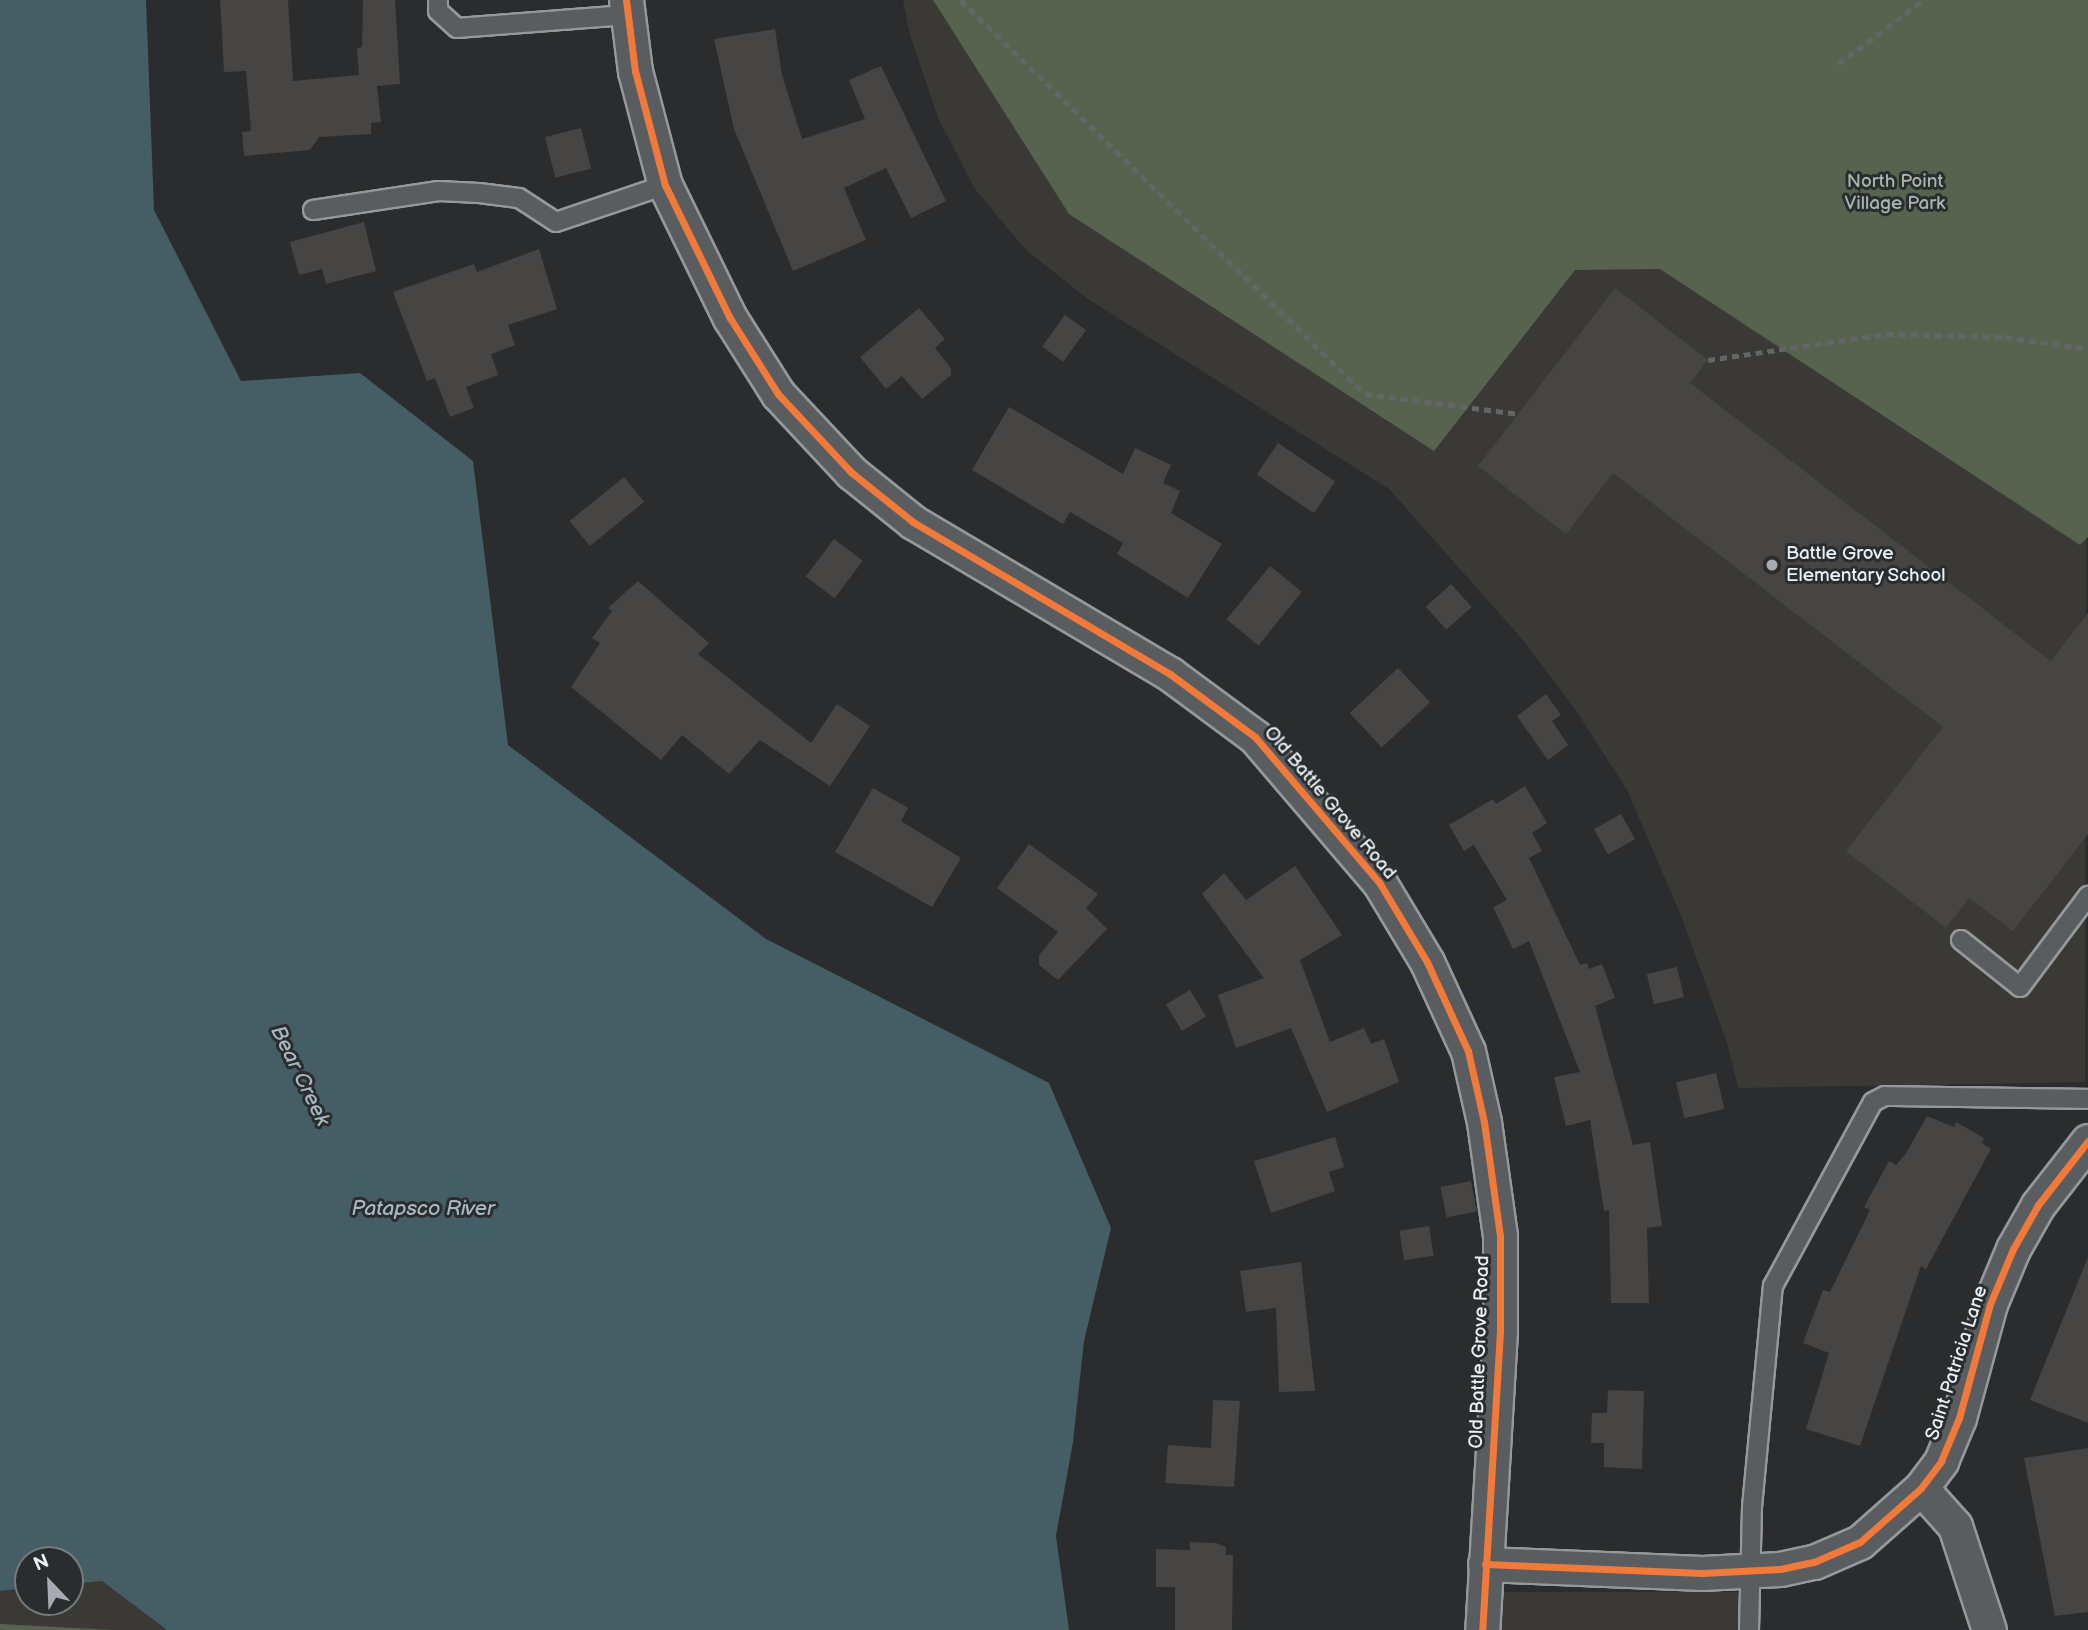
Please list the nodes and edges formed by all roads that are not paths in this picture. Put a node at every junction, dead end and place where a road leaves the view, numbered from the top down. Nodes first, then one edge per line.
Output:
1 (438, 0) edge
2 (626, 7) edge
3 (665, 185) junction
4 (313, 210) dead end
5 (2088, 897) edge
6 (1961, 940) dead end
7 (2088, 1099) edge
8 (2088, 1140) edge
9 (1921, 1488) junction
10 (1485, 1564) junction
11 (1751, 1571) junction
12 (1482, 1630) edge
13 (1749, 1630) edge
14 (1989, 1630) edge

1 - 2 lane
2 - 3 street, Old Battle Grove Road
3 - 4 lane
3 - 10 street, Old Battle Grove Road
5 - 6 lane
7 - 11 lane
8 - 9 street, Saint Patricia Lane
9 - 11 street, Saint Patricia Lane
9 - 14 street
10 - 11 street, Saint Patricia Lane
10 - 12 street, Old Battle Grove Road
11 - 13 lane

